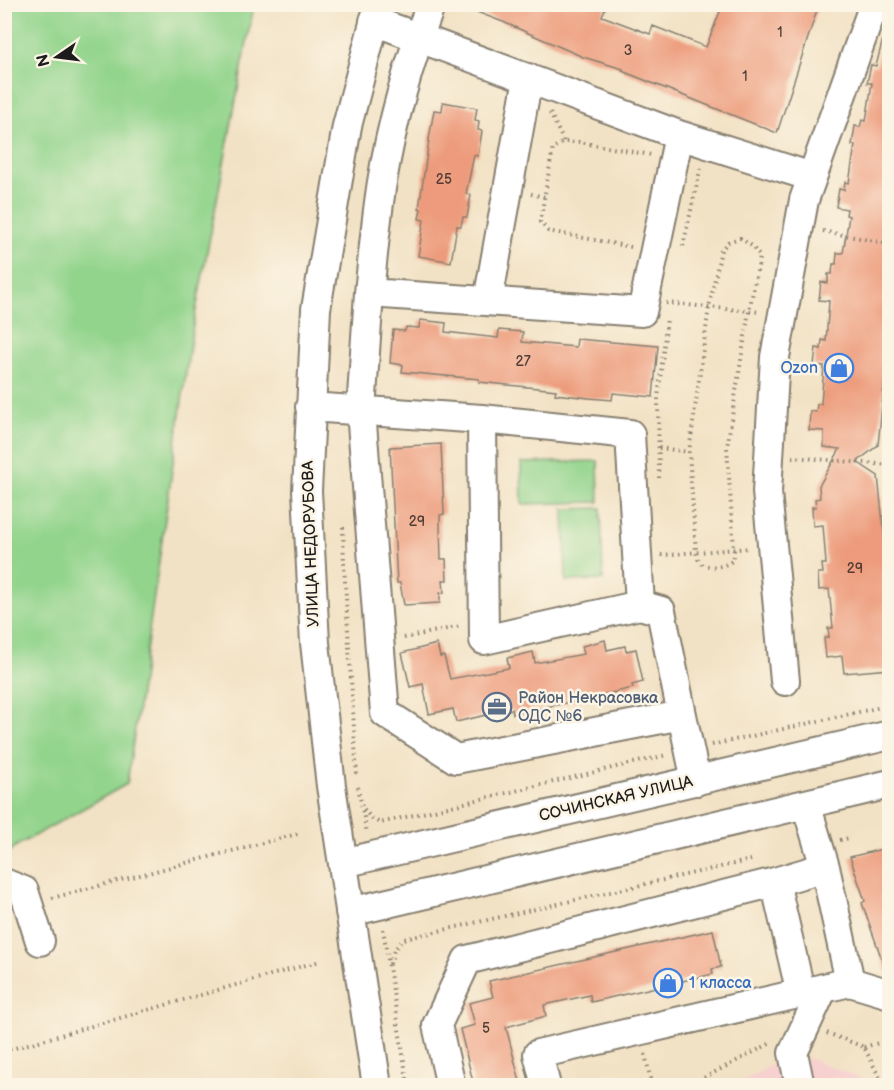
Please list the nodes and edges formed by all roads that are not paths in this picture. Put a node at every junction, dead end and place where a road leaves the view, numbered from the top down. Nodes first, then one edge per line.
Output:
1 (431, 4) edge
2 (874, 4) edge
3 (376, 13) edge
4 (418, 37) junction
5 (528, 78) junction
6 (677, 147) junction
7 (812, 177) junction
8 (369, 293) junction
9 (488, 301) junction
10 (310, 407) junction
11 (361, 411) junction
12 (482, 419) junction
13 (640, 605) junction
14 (785, 681) dead end
15 (682, 715) junction
16 (890, 735) edge
17 (696, 781) junction
18 (890, 784) edge
19 (806, 804) junction
20 (343, 863) junction
21 (825, 867) junction
22 (775, 882) junction
23 (4, 883) edge
24 (350, 912) junction
25 (40, 941) dead end
26 (825, 988) junction
27 (890, 994) edge
28 (377, 1086) edge
29 (451, 1086) edge
30 (546, 1086) edge
31 (800, 1086) edge

1 - 4 street
2 - 7 street
3 - 4 street
3 - 10 street, УЛИЦА НЕДОРУБОВА
4 - 5 street
4 - 8 street
5 - 6 street
5 - 9 street
6 - 7 street
6 - 9 street
7 - 14 street
8 - 9 street
8 - 11 street
10 - 11 street
10 - 20 street, УЛИЦА НЕДОРУБОВА
11 - 12 street
11 - 15 street
12 - 13 street
12 - 13 street
13 - 15 street
15 - 17 street
16 - 17 street, СОЧИНСКАЯ УЛИЦА
17 - 20 street, СОЧИНСКАЯ УЛИЦА
18 - 19 street
19 - 21 street
19 - 24 street
20 - 24 street, УЛИЦА НЕДОРУБОВА
21 - 22 street
21 - 26 street
22 - 26 street
22 - 29 street
23 - 25 street
24 - 28 street, УЛИЦА НЕДОРУБОВА
26 - 27 street
26 - 30 street
26 - 31 street

